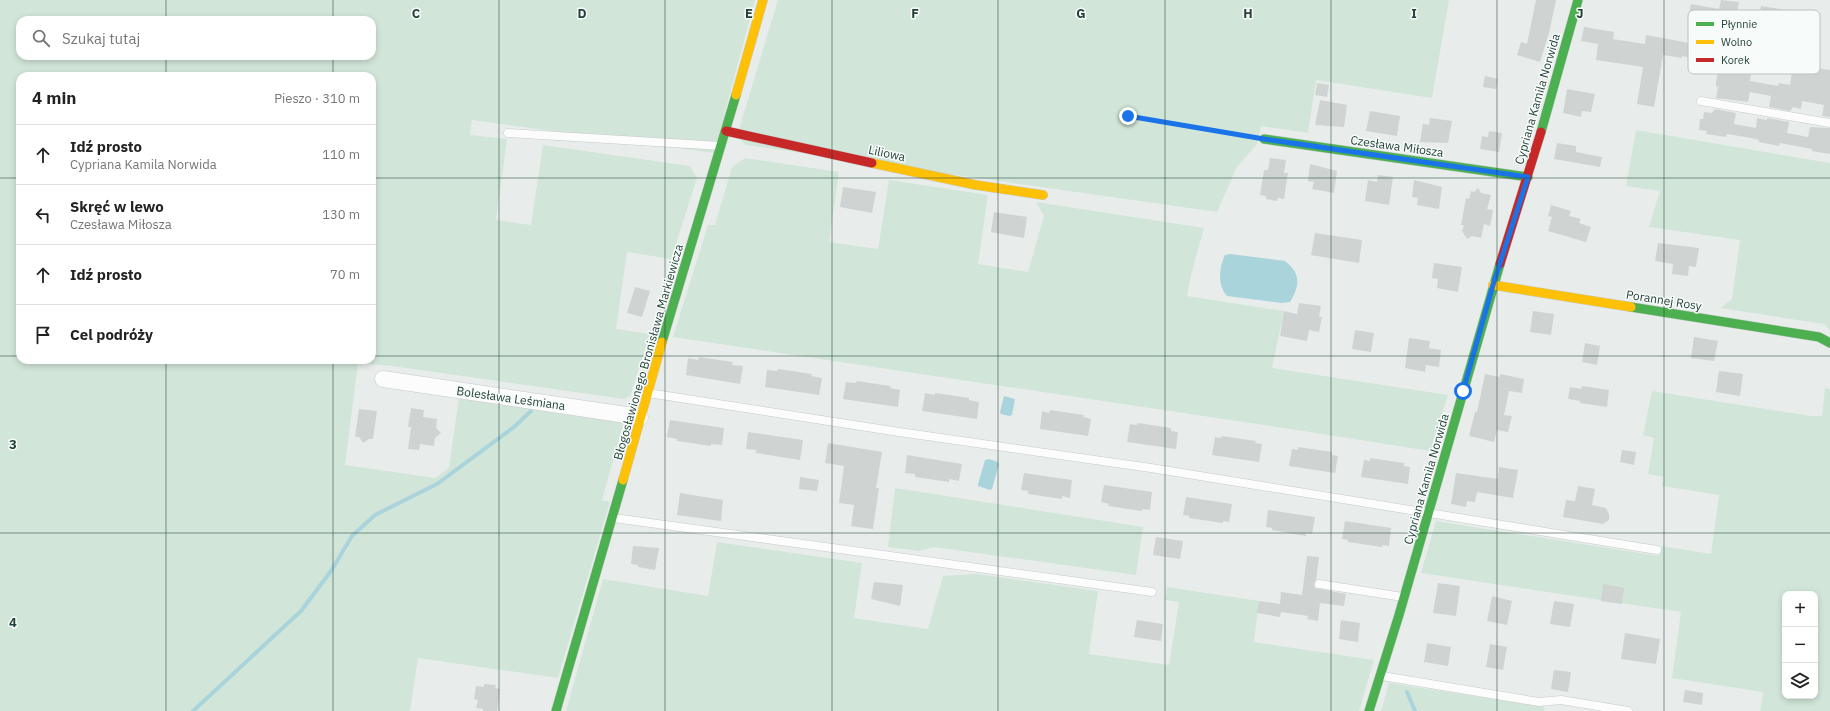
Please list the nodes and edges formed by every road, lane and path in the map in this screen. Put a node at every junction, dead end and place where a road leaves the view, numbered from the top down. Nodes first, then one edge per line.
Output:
1 (763, 0) edge
2 (1578, 0) edge
3 (1701, 101) dead end
4 (1128, 116) dead end
5 (1830, 124) edge
6 (726, 131) junction
7 (508, 133) dead end
8 (1264, 139) joint
9 (722, 146) junction
10 (1528, 177) junction
11 (1043, 196) dead end
12 (1493, 285) junction
13 (1830, 343) edge
14 (383, 379) dead end
15 (647, 393) junction
16 (640, 417) junction
17 (1429, 513) junction
18 (613, 518) junction
19 (1657, 550) dead end
20 (1319, 584) dead end
21 (1152, 592) dead end
22 (1404, 597) junction
23 (1379, 676) junction
24 (556, 711) edge
25 (1369, 711) edge
26 (1628, 711) edge

1 - 6 street, Błogosławionego Bronisława Markiewicza
2 - 10 street, Cypriana Kamila Norwida
3 - 5 lane
4 - 8 path
6 - 9 street, Błogosławionego Bronisława Markiewicza
6 - 11 street, Liliowa
7 - 9 lane
8 - 10 street, Czesława Miłosza
9 - 15 street, Błogosławionego Bronisława Markiewicza
10 - 12 street, Cypriana Kamila Norwida
12 - 13 street, Porannej Rosy
12 - 17 street, Cypriana Kamila Norwida
14 - 16 street, Bolesława Leśmiana
15 - 16 street, Błogosławionego Bronisława Markiewicza
15 - 17 lane
16 - 18 street, Błogosławionego Bronisława Markiewicza
17 - 19 lane
17 - 22 street, Cypriana Kamila Norwida
18 - 21 lane
18 - 24 street, Błogosławionego Bronisława Markiewicza
20 - 22 lane
22 - 23 street, Cypriana Kamila Norwida
23 - 25 street, Cypriana Kamila Norwida
23 - 26 lane

